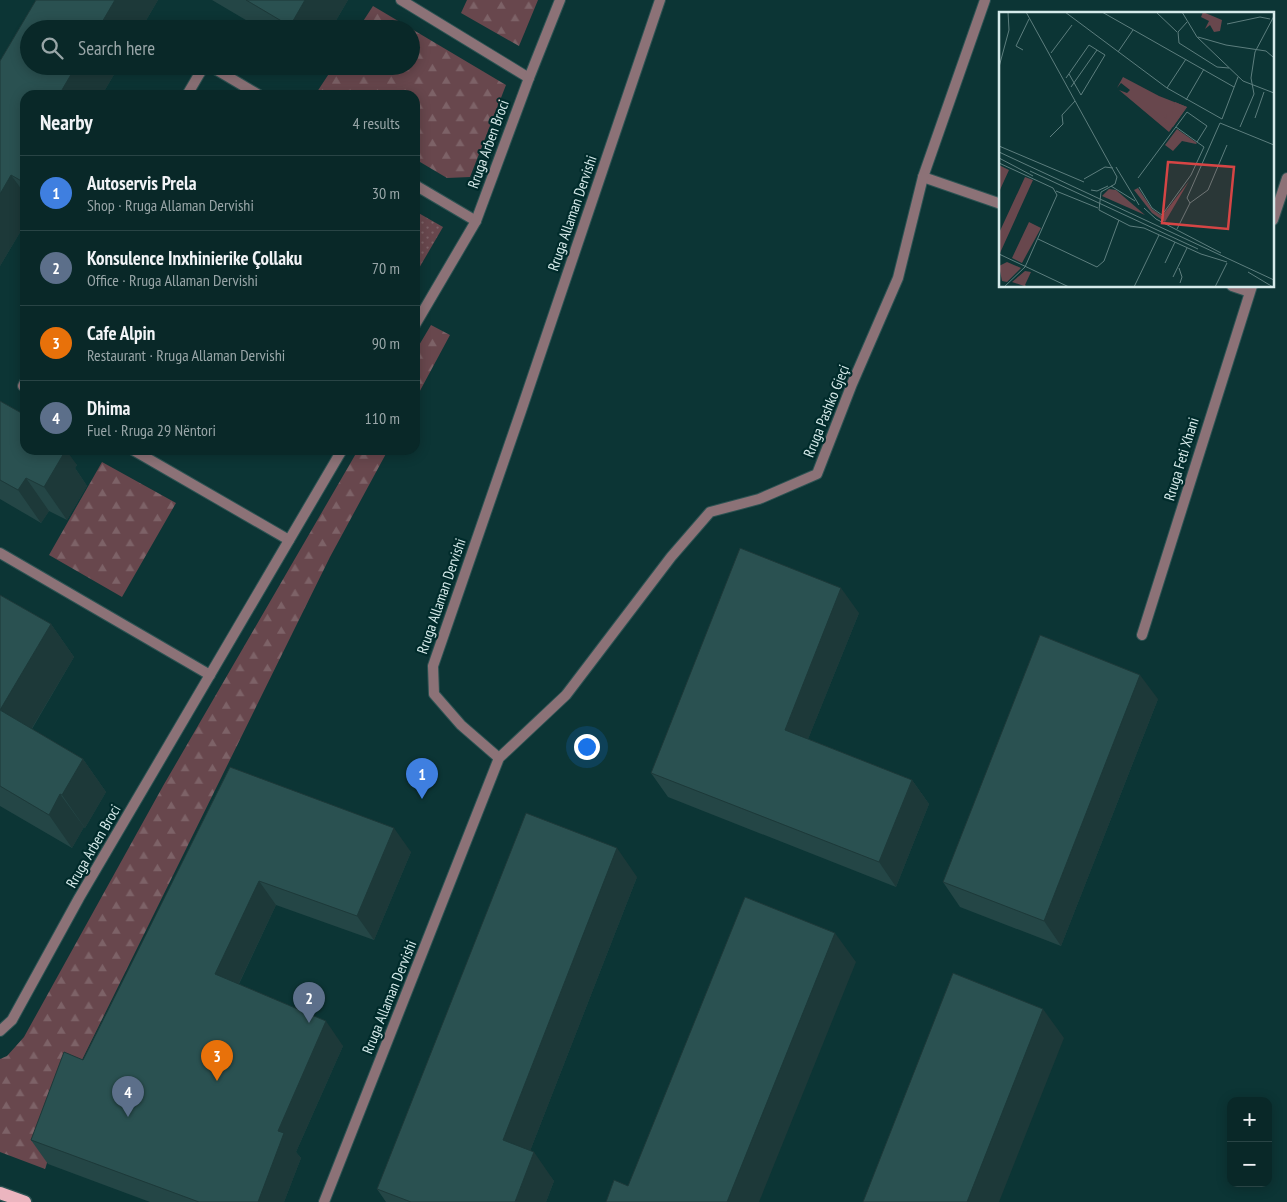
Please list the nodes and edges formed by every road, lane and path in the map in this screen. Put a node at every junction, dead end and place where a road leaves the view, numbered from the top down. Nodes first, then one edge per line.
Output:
1 (401, 0) edge
2 (560, 0) edge
3 (660, 0) edge
4 (985, 0) edge
5 (199, 75) edge
6 (225, 75) edge
7 (529, 78) junction
8 (190, 90) edge
9 (251, 90) edge
10 (923, 177) junction
11 (1287, 178) edge
12 (420, 188) edge
13 (999, 203) edge
14 (1274, 217) edge
15 (476, 221) junction
16 (1250, 289) edge
17 (420, 316) edge
18 (142, 455) edge
19 (339, 455) edge
20 (289, 540) junction
21 (0, 553) edge
22 (1142, 635) dead end
23 (210, 675) junction
24 (499, 758) junction
25 (0, 1031) edge
26 (0, 1192) edge
27 (25, 1202) edge
28 (324, 1202) edge

1 - 7 street
2 - 7 street, Rruga Arben Broci
3 - 24 street, Rruga Allaman Dervishi
4 - 10 street, Rruga Pashko Gjeçi
5 - 8 street
6 - 9 street
7 - 15 street, Rruga Arben Broci
10 - 13 street
10 - 24 street, Rruga Pashko Gjeçi
11 - 14 street
12 - 15 street
15 - 17 street, Rruga Arben Broci
16 - 22 street, Rruga Feti Xhani
18 - 20 street
19 - 20 street, Rruga Arben Broci
20 - 23 street, Rruga Arben Broci
21 - 23 street
23 - 25 street, Rruga Arben Broci
24 - 28 street, Rruga Allaman Dervishi
26 - 27 main road

